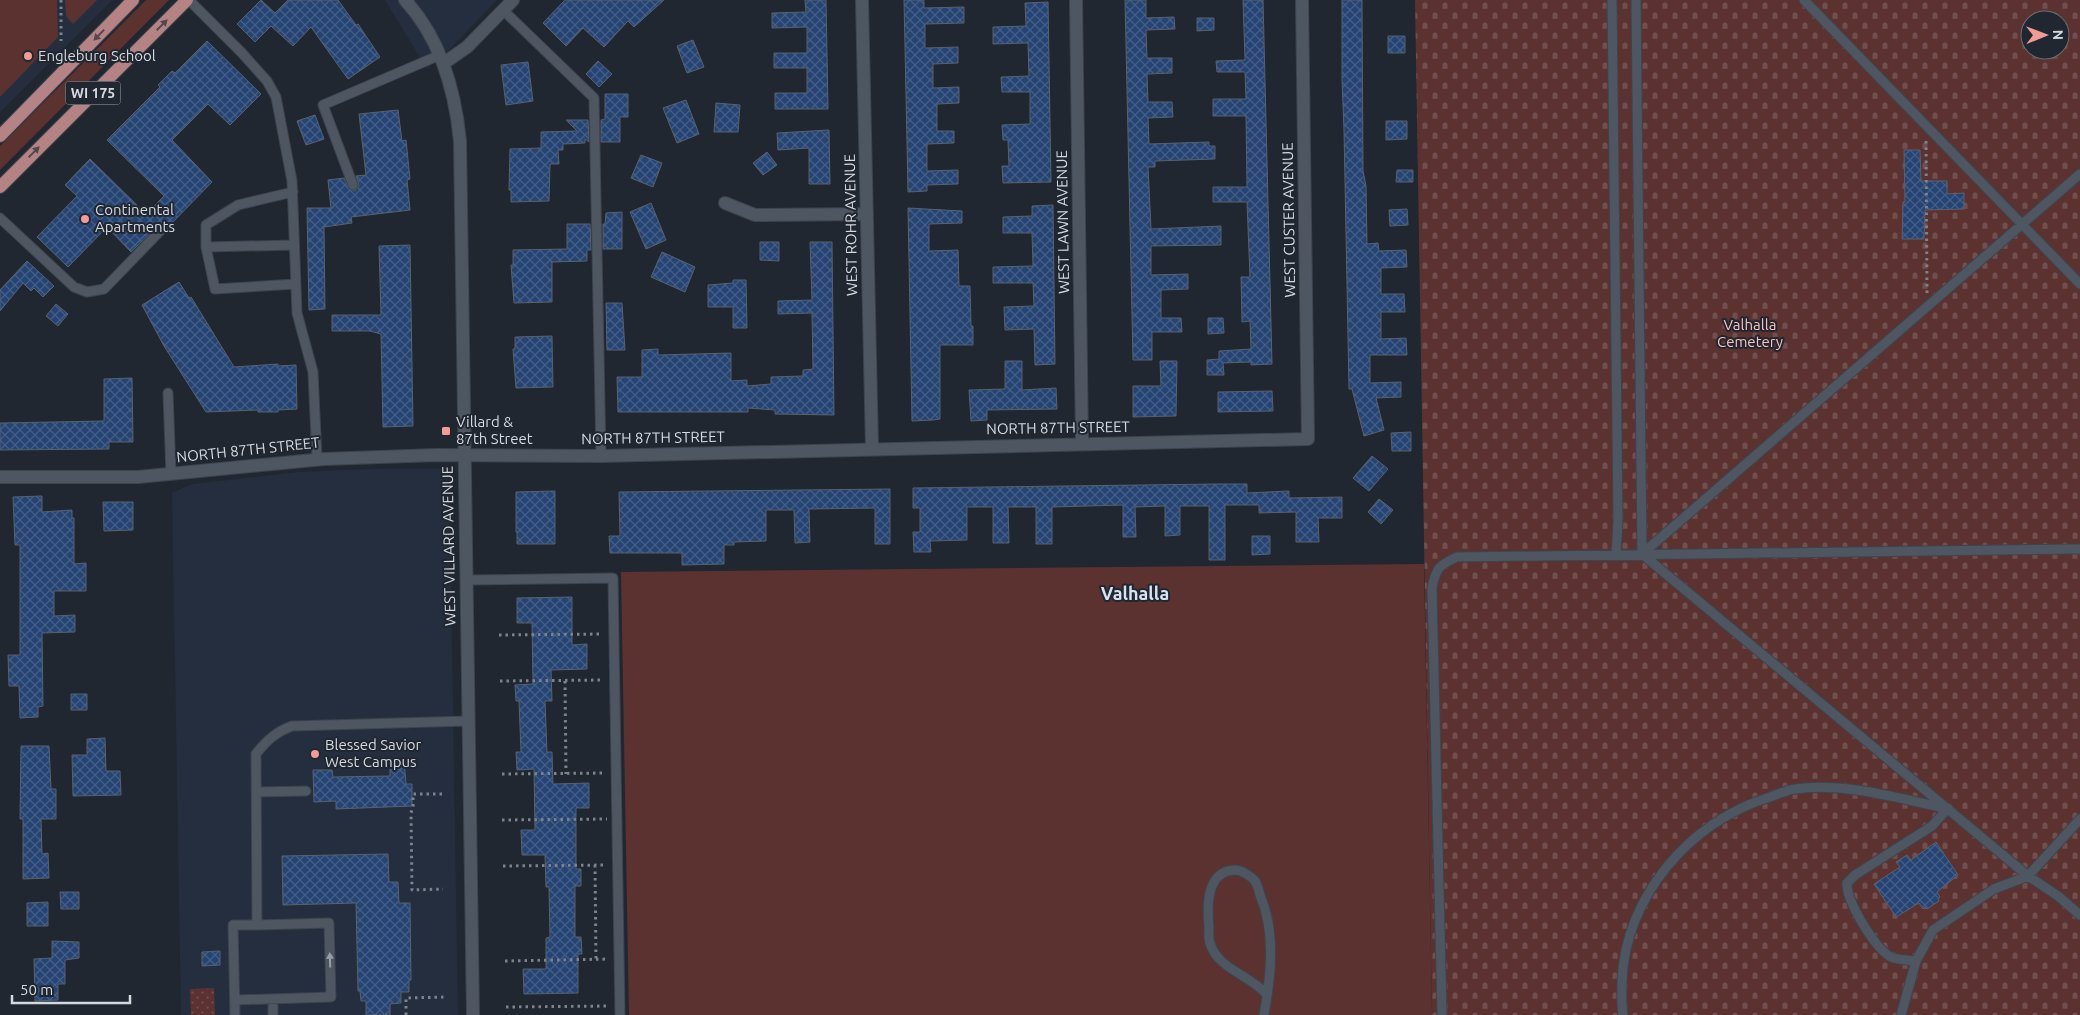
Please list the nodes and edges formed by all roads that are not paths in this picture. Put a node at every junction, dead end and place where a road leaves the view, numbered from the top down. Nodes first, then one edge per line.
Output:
1 (133, 0) edge
2 (188, 0) edge
3 (405, 0) edge
4 (513, 0) edge
5 (862, 0) edge
6 (1076, 0) edge
7 (1302, 0) edge
8 (1612, 0) edge
9 (1636, 0) edge
10 (1804, 0) edge
11 (503, 10) junction
12 (442, 59) junction
13 (0, 136) edge
14 (2080, 174) edge
15 (354, 185) dead end
16 (0, 187) edge
17 (293, 192) junction
18 (725, 203) dead end
19 (867, 214) junction
20 (0, 218) edge
21 (2023, 226) junction
22 (163, 228) dead end
23 (294, 245) junction
24 (206, 247) junction
25 (296, 284) junction
26 (2080, 284) edge
27 (168, 393) dead end
28 (1308, 439) joint
29 (1082, 443) junction
30 (872, 448) junction
31 (464, 454) junction
32 (601, 456) junction
33 (317, 459) junction
34 (171, 474) junction
35 (0, 477) edge
36 (2080, 549) edge
37 (1616, 554) junction
38 (1642, 554) junction
39 (466, 580) junction
40 (468, 721) junction
41 (306, 791) dead end
42 (256, 792) junction
43 (1948, 808) junction
44 (2080, 819) edge
45 (2028, 876) junction
46 (2080, 915) edge
47 (257, 925) junction
48 (1916, 961) junction
49 (1267, 995) junction
50 (273, 999) junction
51 (235, 1000) junction
52 (619, 1010) edge
53 (235, 1015) edge
54 (273, 1015) edge
55 (473, 1015) edge
56 (1264, 1015) edge
57 (1442, 1015) edge
58 (1623, 1015) edge
59 (1901, 1015) edge

1 -> 13 main road, WI 175
16 -> 2 main road, WI 175
2 - 17 lane
3 - 12 street, WEST VILLARD AVENUE
4 - 11 street
5 - 19 street, WEST ROHR AVENUE
6 - 29 street, WEST LAWN AVENUE
7 - 28 street, WEST CUSTER AVENUE
8 - 37 lane
9 - 38 lane
10 - 21 lane
11 - 12 street
11 - 32 lane
12 - 15 lane
12 - 31 street, WEST VILLARD AVENUE
14 - 21 lane
17 - 23 lane
17 - 24 lane
18 - 19 street
19 - 30 street, WEST ROHR AVENUE
20 - 22 lane
21 - 26 lane
21 - 38 lane
23 - 24 lane
23 - 25 lane
24 - 25 lane
25 - 33 lane
27 - 34 lane
28 - 29 street, NORTH 87TH STREET
29 - 30 street, NORTH 87TH STREET
30 - 32 street, NORTH 87TH STREET
31 - 32 street, NORTH 87TH STREET
31 - 33 street, NORTH 87TH STREET
31 - 39 street, WEST VILLARD AVENUE
33 - 34 street, NORTH 87TH STREET
34 - 35 street, NORTH 87TH STREET
36 - 38 lane
37 - 38 lane
37 - 57 lane
38 - 43 lane
39 - 40 street, WEST VILLARD AVENUE
39 - 52 lane
40 - 42 lane
40 - 55 street, WEST VILLARD AVENUE
41 - 42 lane
42 - 47 lane
43 - 45 lane
43 - 48 lane
43 - 58 lane
44 - 45 lane
45 - 46 lane
45 - 48 lane
50 -> 47 lane
47 - 51 lane
48 - 59 lane
49 - 49 lane
49 - 56 lane
50 - 51 lane
50 - 54 lane
51 - 53 lane

